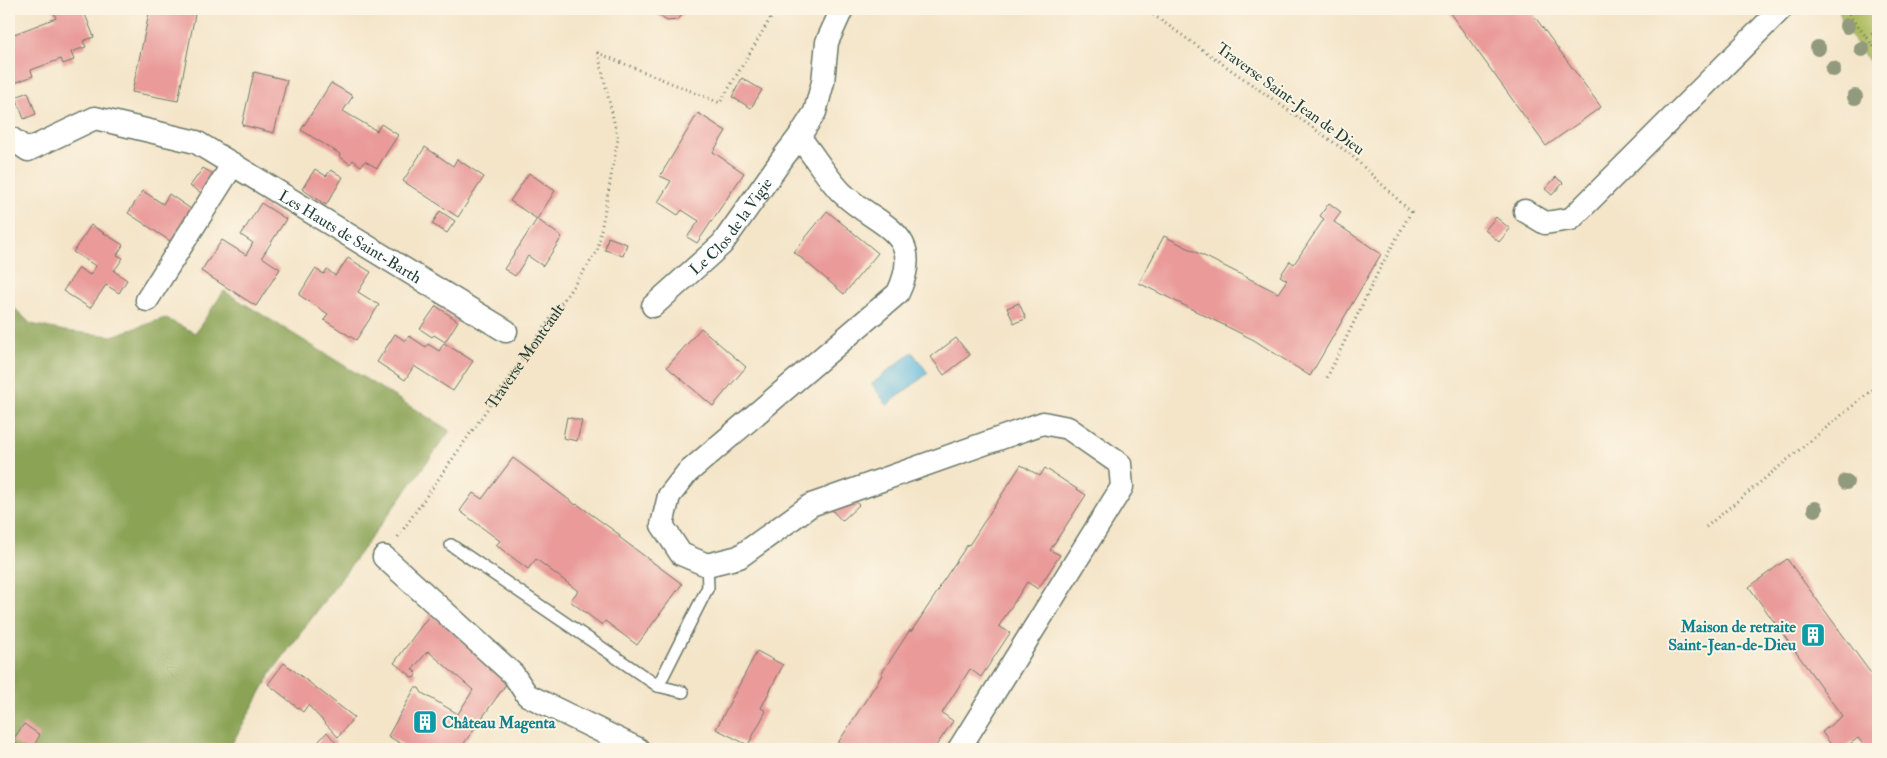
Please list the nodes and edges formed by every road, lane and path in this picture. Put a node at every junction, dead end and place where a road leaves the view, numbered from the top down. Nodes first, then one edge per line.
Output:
1 (776, 9) edge
2 (842, 9) edge
3 (1145, 9) edge
4 (1781, 9) edge
5 (1848, 9) edge
6 (1878, 29) edge
7 (1868, 37) junction
8 (1878, 52) edge
9 (9, 136) edge
10 (800, 137) junction
11 (233, 164) junction
12 (1525, 211) dead end
13 (148, 300) dead end
14 (654, 306) dead end
15 (506, 332) dead end
16 (1327, 378) dead end
17 (1878, 385) edge
18 (1706, 527) dead end
19 (451, 545) dead end
20 (384, 557) joint
21 (707, 565) junction
22 (658, 686) junction
23 (683, 692) dead end
24 (638, 749) edge
25 (959, 749) edge

1 - 20 path, Traverse Montcault
2 - 10 street, Le Clos de la Vigie
3 - 16 path, Traverse Saint-Jean de Dieu
4 - 12 street
5 - 7 path
6 - 7 path
7 - 8 path
9 - 11 street, Les Hauts de Saint-Barth
10 - 14 street, Le Clos de la Vigie
10 - 21 street
11 - 13 street
11 - 15 street, Les Hauts de Saint-Barth
17 - 18 path
19 - 22 lane
20 - 24 street
21 - 22 lane
21 - 25 street
22 - 23 lane

